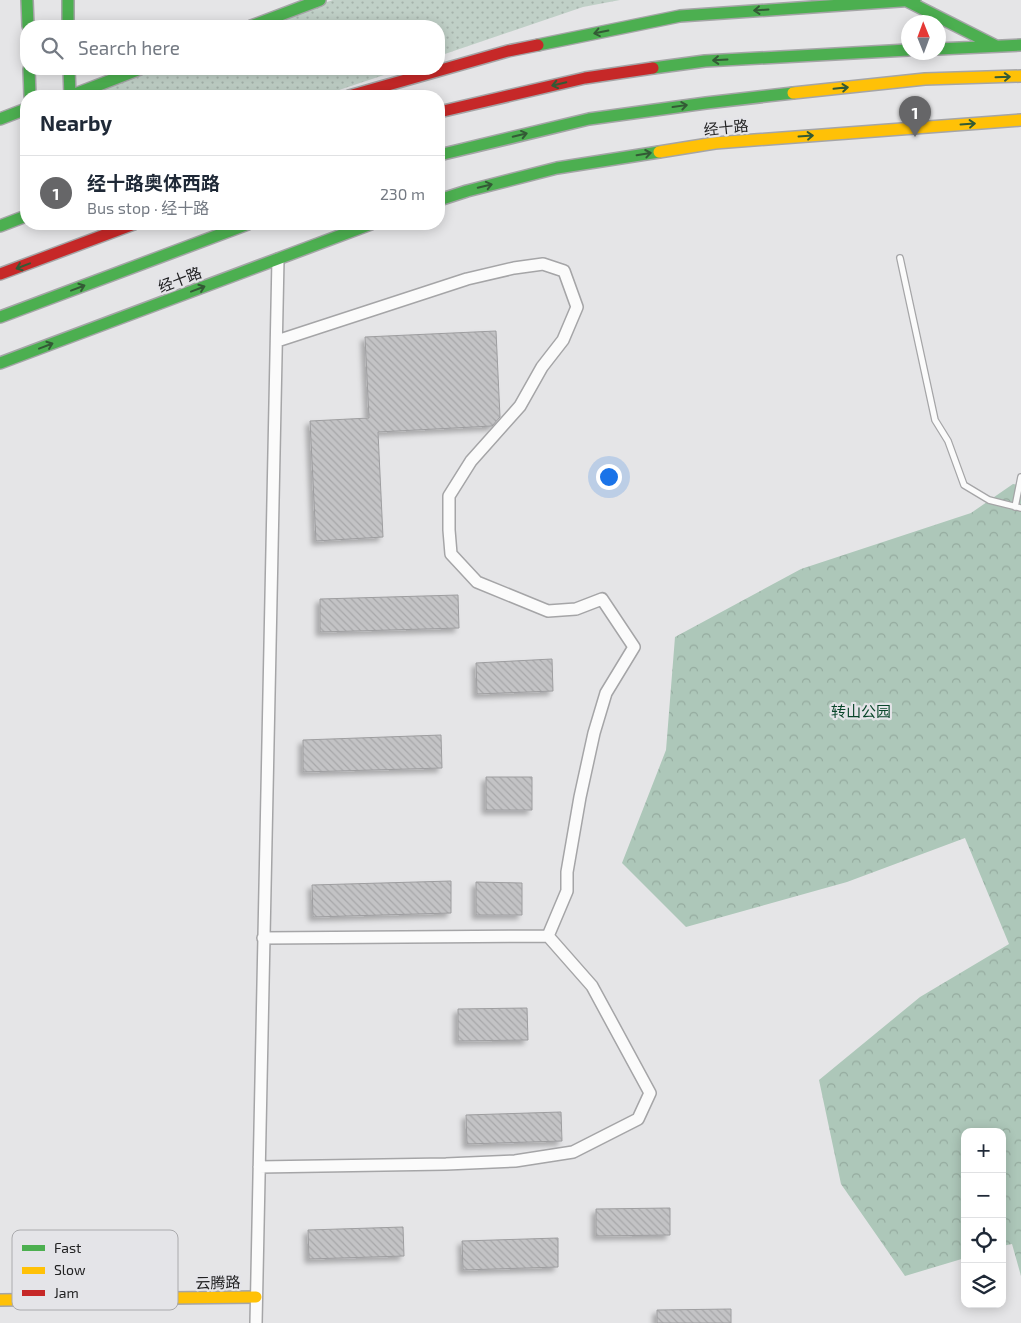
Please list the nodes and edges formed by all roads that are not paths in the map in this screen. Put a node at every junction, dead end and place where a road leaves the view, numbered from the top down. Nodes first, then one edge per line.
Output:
1 (27, 0) edge
2 (68, 0) edge
3 (320, 0) edge
4 (909, 0) edge
5 (28, 20) edge
6 (68, 20) edge
7 (267, 20) edge
8 (1021, 45) edge
9 (996, 46) junction
10 (946, 49) edge
11 (901, 50) edge
12 (445, 68) edge
13 (29, 75) edge
14 (69, 75) edge
15 (124, 75) edge
16 (422, 75) edge
17 (1021, 76) edge
18 (30, 90) edge
19 (70, 90) edge
20 (86, 90) edge
21 (370, 90) edge
22 (20, 111) edge
23 (445, 111) edge
24 (0, 119) edge
25 (1021, 120) edge
26 (445, 154) edge
27 (445, 198) edge
28 (20, 218) edge
29 (0, 226) edge
30 (118, 230) edge
31 (232, 230) edge
32 (355, 230) edge
33 (900, 258) dead end
34 (278, 259) junction
35 (0, 274) edge
36 (0, 317) edge
37 (277, 341) junction
38 (0, 363) edge
39 (1021, 477) edge
40 (1018, 508) edge
41 (548, 936) junction
42 (264, 938) junction
43 (259, 1168) junction
44 (256, 1297) junction
45 (178, 1298) edge
46 (256, 1323) edge

1 - 5 main road
2 - 6 main road
3 - 7 main road
4 - 9 main road
4 -> 12 main road
8 - 9 main road
9 - 10 main road
11 -> 23 main road
13 - 18 main road
14 - 19 main road
15 - 20 main road
16 -> 21 main road
26 -> 17 main road, 经十路
22 - 24 main road
27 -> 25 main road, 经十路
28 - 29 main road
30 -> 35 main road
36 -> 31 main road, 经十路
32 - 34 main road, 经十路
33 - 40 lane
34 - 37 street
38 -> 34 main road, 经十路
37 - 41 street
37 - 42 street
39 - 40 lane
41 - 42 street
41 - 43 street
42 - 43 street
43 - 44 street
44 - 45 main road, 云腾路
44 - 46 street

